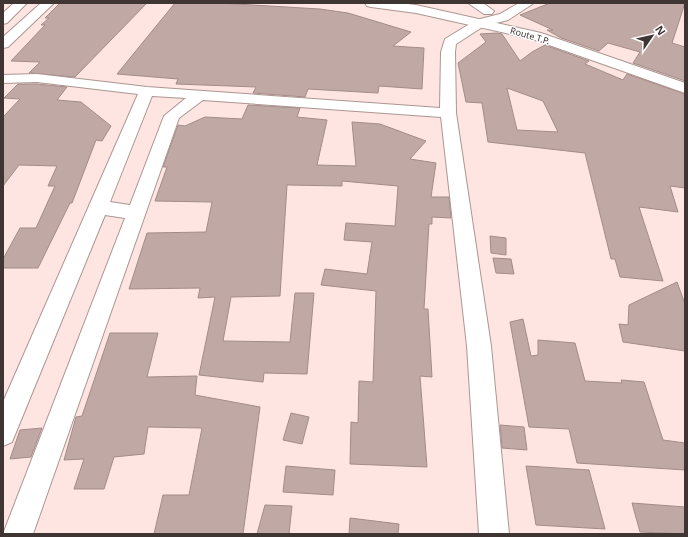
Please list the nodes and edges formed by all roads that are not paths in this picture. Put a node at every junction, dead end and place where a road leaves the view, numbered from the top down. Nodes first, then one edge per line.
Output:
1 (21, 3) edge
2 (48, 3) edge
3 (371, 3) edge
4 (474, 3) edge
5 (501, 3) edge
6 (528, 3) edge
7 (484, 17) junction
8 (3, 20) edge
9 (3, 44) edge
10 (3, 79) edge
11 (685, 88) edge
12 (147, 91) junction
13 (200, 95) junction
14 (448, 113) junction
15 (98, 207) junction
16 (137, 213) junction
17 (3, 433) edge
18 (18, 534) edge
19 (494, 534) edge

1 - 8 street
2 - 9 street
3 - 7 street, Route T.P.
4 - 7 street
5 - 7 street
6 - 7 street
7 - 11 street, Route T.P.
7 - 14 street
10 - 12 street
12 - 13 street
12 - 15 street
13 - 14 street
13 - 16 street
14 - 19 street
15 - 16 street
15 - 17 street
16 - 18 street

